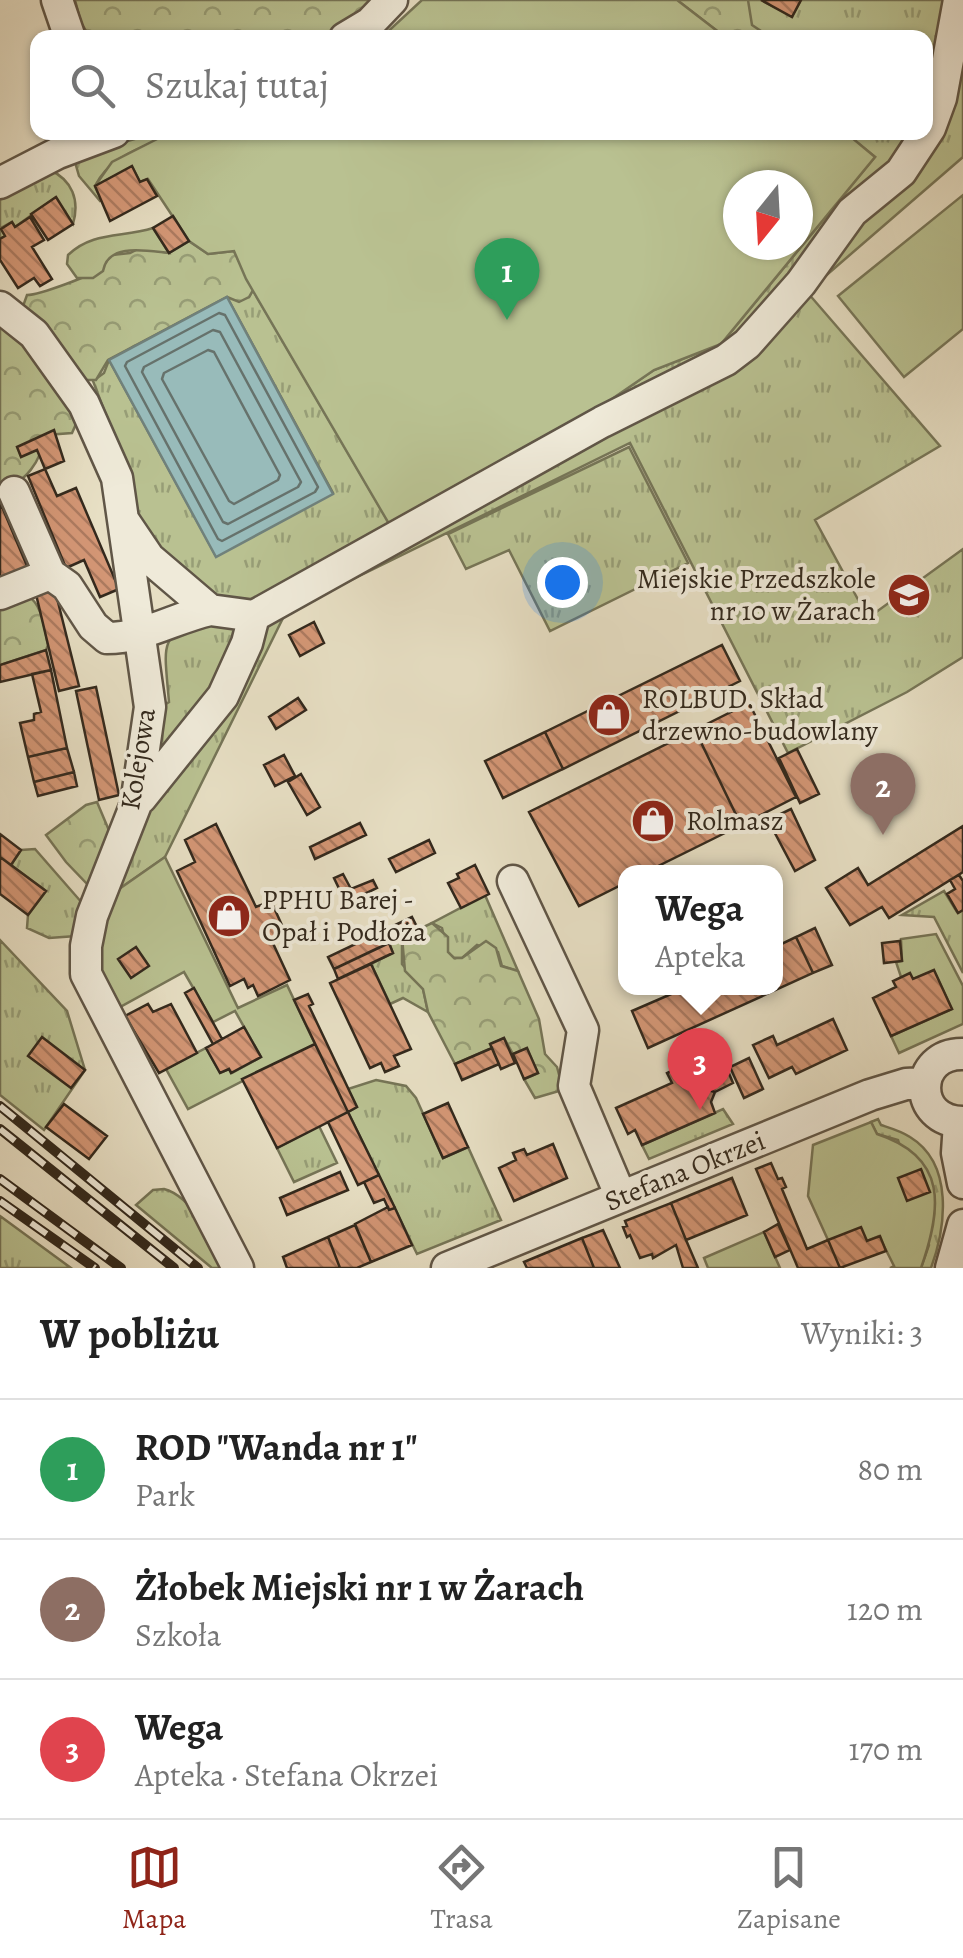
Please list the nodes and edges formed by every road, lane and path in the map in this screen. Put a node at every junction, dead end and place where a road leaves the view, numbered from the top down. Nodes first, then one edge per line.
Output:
1 (57, 0) edge
2 (392, 0) edge
3 (958, 0) edge
4 (67, 30) edge
5 (358, 30) edge
6 (933, 120) edge
7 (93, 140) edge
8 (922, 140) edge
9 (0, 183) edge
10 (0, 307) edge
11 (14, 492) dead end
12 (124, 521) junction
13 (50, 574) junction
14 (0, 594) edge
15 (210, 610) junction
16 (254, 616) junction
17 (140, 636) junction
18 (136, 804) junction
19 (513, 880) dead end
20 (963, 1054) edge
21 (925, 1083) junction
22 (961, 1122) edge
23 (963, 1183) edge
24 (620, 1196) junction
25 (963, 1229) edge
26 (238, 1268) edge
27 (447, 1268) edge
28 (952, 1268) edge

1 - 4 street
2 - 5 street
3 - 6 street
7 - 9 street
8 - 16 street
10 - 12 street, Kolejowa
11 - 13 street
12 - 15 street
12 - 17 street, Kolejowa
13 - 14 street
13 - 17 street
15 - 16 street
15 - 17 street
16 - 18 street
17 - 18 street, Kolejowa
18 - 26 street, Kolejowa
19 - 24 street
20 - 21 street
21 - 22 street
21 - 24 street, Stefana Okrzei
22 - 23 street
24 - 27 street, Stefana Okrzei
25 - 28 street

